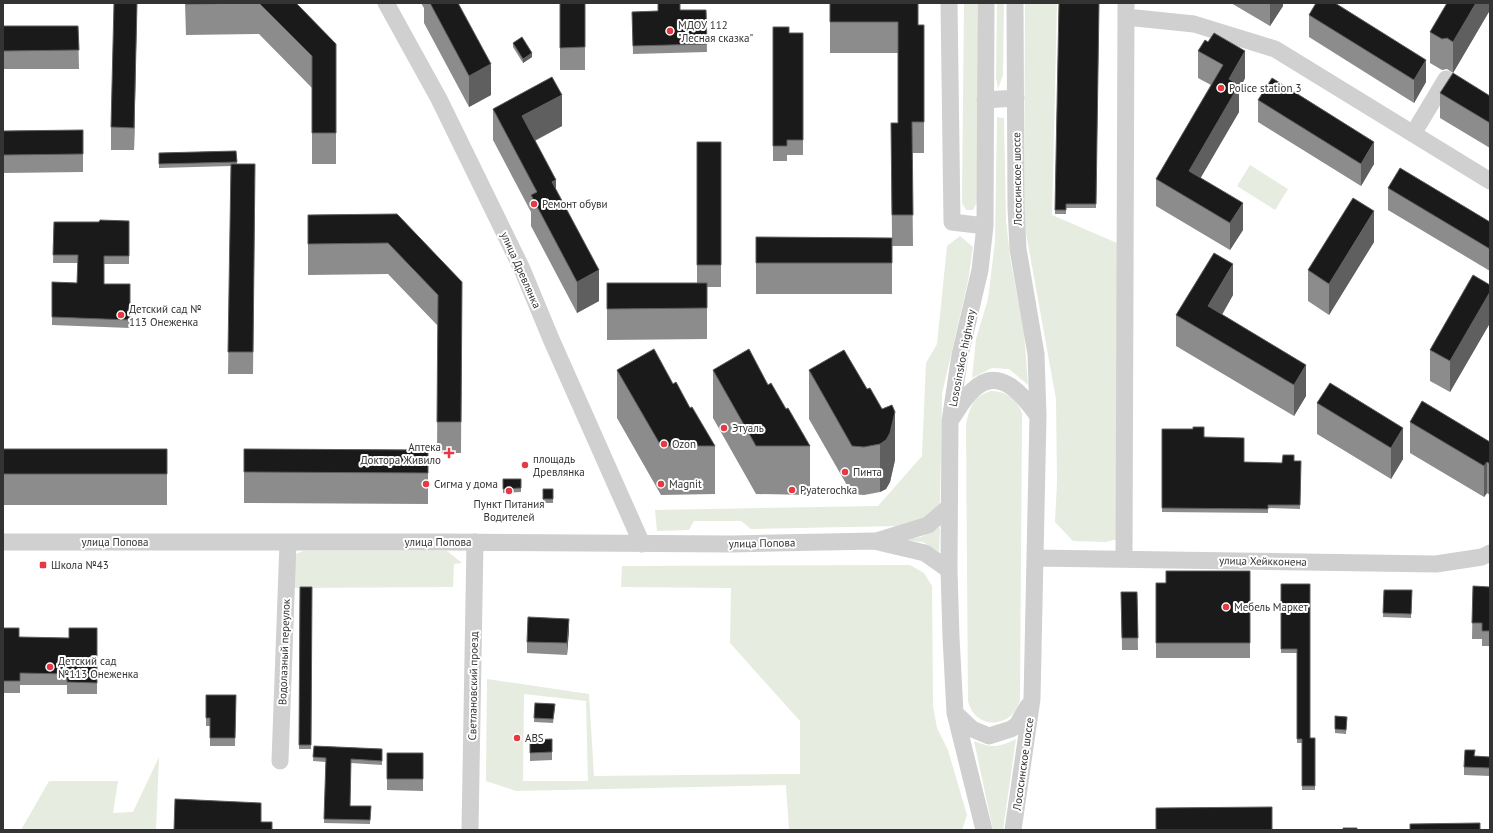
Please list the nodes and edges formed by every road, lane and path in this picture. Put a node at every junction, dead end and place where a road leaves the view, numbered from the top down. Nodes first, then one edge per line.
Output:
1 (386, 3) edge
2 (949, 3) edge
3 (986, 3) edge
4 (1015, 3) edge
5 (1126, 10) edge
6 (1446, 79) dead end
7 (1016, 98) junction
8 (985, 100) junction
9 (1413, 134) junction
10 (1490, 181) edge
11 (985, 226) junction
12 (1038, 416) junction
13 (950, 421) junction
14 (949, 507) junction
15 (874, 541) junction
16 (3, 542) edge
17 (288, 542) junction
18 (476, 542) junction
19 (642, 544) junction
20 (1490, 553) edge
21 (1035, 558) junction
22 (1124, 559) junction
23 (949, 570) junction
24 (1032, 698) junction
25 (955, 713) junction
26 (280, 761) dead end
27 (470, 830) edge
28 (984, 830) edge
29 (1013, 830) edge

1 - 19 street, улица Древлянка
2 - 11 street
3 - 8 street, Lososinskoe highway
4 - 7 street
5 - 9 street
5 - 22 street
6 - 9 street
7 - 8 street
7 - 12 street
8 - 11 street, Lososinskoe highway
9 - 10 street
11 - 13 street, Lososinskoe highway
12 - 13 street
12 - 21 street
13 - 14 street, Lososinskoe highway
14 - 15 street, улица Попова
14 - 23 street, Lososinskoe highway
15 - 19 street, улица Попова
15 - 23 street, улица Попова
16 - 17 street, улица Попова
17 - 18 street, улица Попова
17 - 26 street, Водолазный переулок
18 - 19 street, улица Попова
18 - 27 street, Светлановский проезд
20 - 22 street, улица Хейкконена
21 - 22 street, улица Хейкконена
21 - 24 street
23 - 25 street, Lososinskoe highway
24 - 25 street
24 - 29 street, Лососинское шоссе
25 - 28 street

